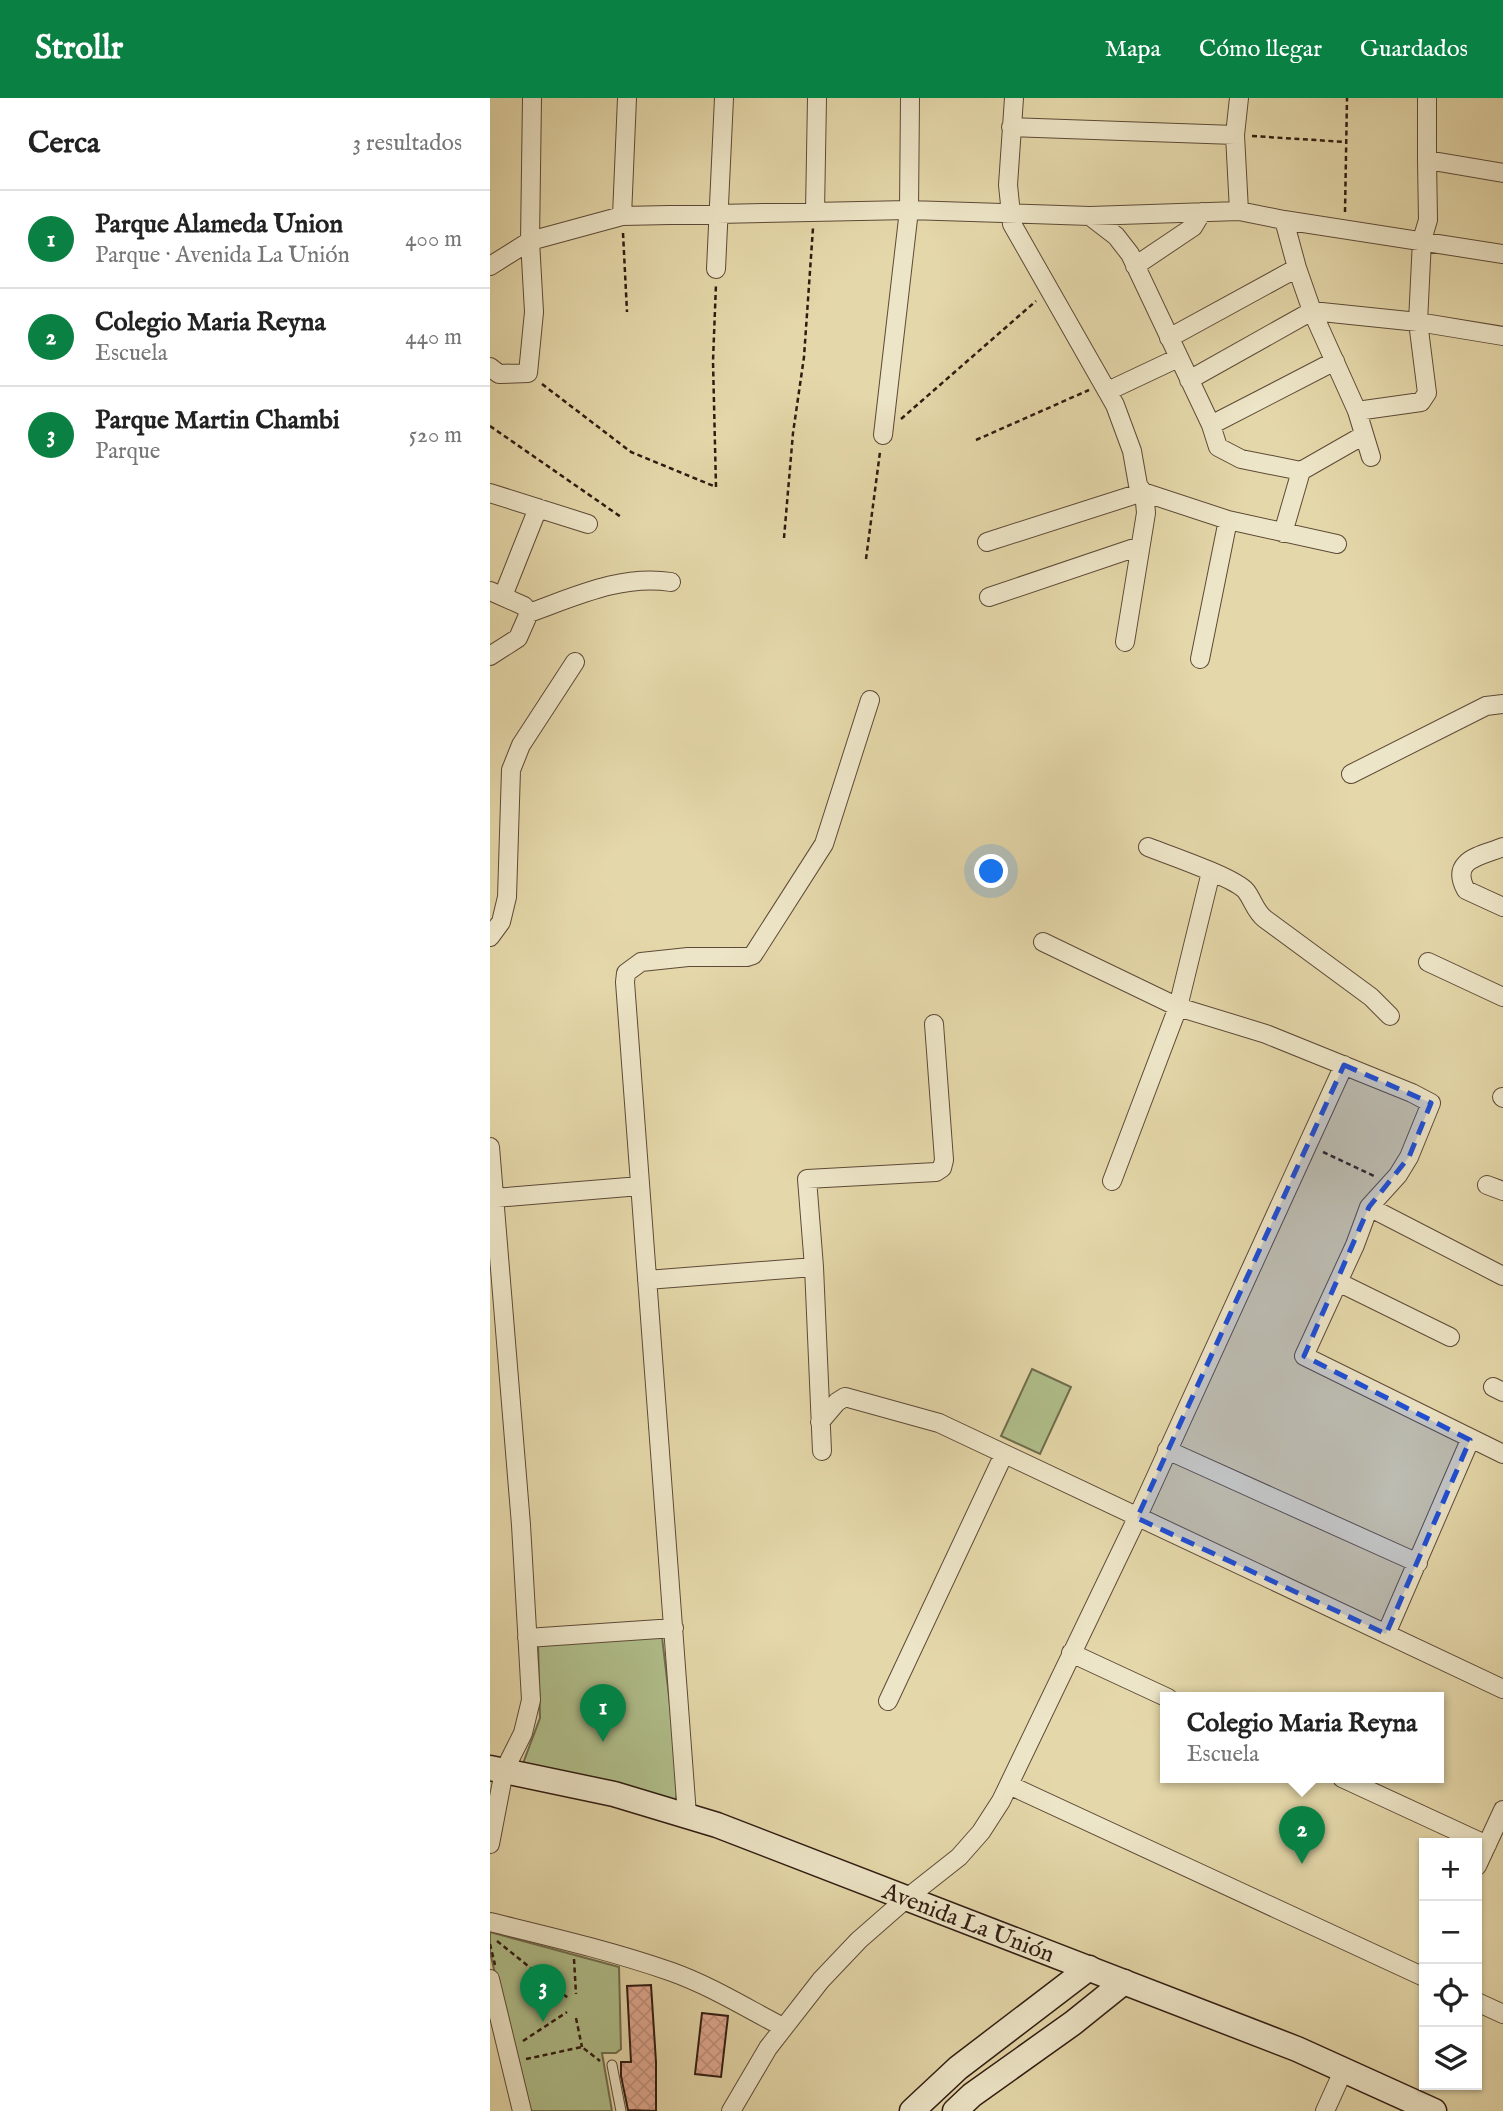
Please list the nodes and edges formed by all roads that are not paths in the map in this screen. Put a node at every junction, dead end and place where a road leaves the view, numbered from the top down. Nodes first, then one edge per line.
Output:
1 (532, 98) edge
2 (627, 98) edge
3 (724, 98) edge
4 (817, 98) edge
5 (910, 98) edge
6 (1014, 98) edge
7 (1239, 98) edge
8 (1427, 98) edge
9 (1011, 127) junction
10 (1235, 135) junction
11 (1427, 160) junction
12 (1503, 173) edge
13 (909, 210) junction
14 (1239, 211) junction
15 (815, 212) junction
16 (1202, 212) junction
17 (622, 215) junction
18 (718, 215) junction
19 (1010, 215) junction
20 (1090, 216) junction
21 (1284, 220) junction
22 (1422, 240) junction
23 (530, 241) junction
24 (1503, 254) edge
25 (490, 266) edge
26 (1135, 266) junction
27 (1297, 268) junction
28 (716, 278) road end
29 (1312, 311) junction
30 (1418, 322) junction
31 (1503, 336) edge
32 (1169, 338) junction
33 (1178, 358) junction
34 (1335, 360) junction
35 (493, 376) edge
36 (1189, 380) junction
37 (1108, 391) junction
38 (1357, 411) junction
39 (1211, 425) junction
40 (883, 435) road end
41 (1364, 435) junction
42 (1371, 457) dead end
43 (1301, 471) junction
44 (1143, 492) junction
45 (491, 497) edge
46 (538, 508) junction
47 (1228, 520) junction
48 (588, 524) dead end
49 (1283, 533) junction
50 (987, 542) dead end
51 (1337, 544) dead end
52 (1140, 546) junction
53 (671, 582) dead end
54 (496, 594) edge
55 (989, 597) dead end
56 (528, 613) junction
57 (1125, 642) dead end
58 (490, 656) edge
59 (1200, 659) dead end
60 (575, 663) dead end
61 (870, 700) dead end
62 (1503, 704) edge
63 (1351, 774) dead end
64 (1503, 846) edge
65 (1148, 847) dead end
66 (1211, 872) junction
67 (1503, 907) edge
68 (490, 937) edge
69 (1043, 942) dead end
70 (1428, 962) dead end
71 (1503, 997) edge
72 (1178, 1007) junction
73 (1390, 1016) dead end
74 (934, 1024) dead end
75 (1344, 1065) junction
76 (490, 1147) edge
77 (1112, 1181) dead end
78 (640, 1186) junction
79 (494, 1198) junction
80 (1369, 1207) junction
81 (814, 1267) junction
82 (1503, 1276) edge
83 (647, 1280) junction
84 (1338, 1282) junction
85 (1450, 1337) dead end
86 (820, 1422) junction
87 (1470, 1440) junction
88 (1167, 1450) junction
89 (822, 1451) dead end
90 (1004, 1454) junction
91 (1503, 1454) edge
92 (1137, 1518) junction
93 (1418, 1563) junction
94 (674, 1628) junction
95 (1385, 1634) junction
96 (527, 1637) junction
97 (1071, 1653) junction
98 (1503, 1689) edge
99 (1160, 1694) edge
100 (888, 1701) dead end
101 (497, 1770) edge
102 (1353, 1783) edge
103 (1009, 1785) junction
104 (1503, 1810) edge
105 (687, 1815) junction
106 (490, 1844) edge
107 (1487, 1845) junction
108 (1482, 1856) edge
109 (907, 1898) junction
110 (490, 1922) edge
111 (1089, 1968) junction
112 (1419, 1975) edge
113 (490, 1979) edge
114 (1124, 1982) junction
115 (1482, 2004) edge
116 (1503, 2014) edge
117 (783, 2028) junction
118 (612, 2065) dead end
119 (1344, 2069) junction
120 (522, 2111) edge
121 (621, 2111) edge
122 (732, 2111) edge
123 (912, 2111) edge
124 (955, 2111) edge
125 (1325, 2111) edge
126 (1434, 2111) edge

1 - 23 street
2 - 17 street
3 - 18 street
4 - 15 street
5 - 13 street
6 - 9 street
7 - 10 street
8 - 11 street
9 - 10 street
9 - 19 street
10 - 14 street
11 - 12 street
11 - 22 street
13 - 15 street
13 - 19 street
13 - 40 street
14 - 16 street
14 - 21 street
15 - 18 street
16 - 20 street
16 - 26 street
17 - 18 street
17 - 23 street
18 - 28 street
19 - 20 street
19 - 37 street
20 - 26 street
21 - 22 street
21 - 27 street
22 - 24 street
22 - 30 street
23 - 25 street
23 - 35 street
26 - 32 street
27 - 29 street
27 - 32 street
29 - 30 street
29 - 34 street
29 - 36 street
30 - 31 street
30 - 38 street
32 - 33 street
33 - 36 street
33 - 37 street
34 - 38 street
34 - 39 street
36 - 39 street
37 - 44 street
38 - 41 street
39 - 43 street
41 - 42 street
41 - 43 street
43 - 49 street
44 - 47 street
44 - 50 street
44 - 52 street
45 - 46 street
46 - 48 street
46 - 54 street
47 - 49 street
47 - 59 street
49 - 51 street
52 - 55 street
52 - 57 street
53 - 56 street
54 - 56 street
56 - 58 street
60 - 68 street
61 - 78 street
62 - 63 street
64 - 67 street
65 - 66 street
66 - 72 street
66 - 73 street
69 - 72 street
70 - 71 street
72 - 75 street
72 - 77 street
74 - 81 street
75 - 80 street
75 - 88 street
76 - 79 street
78 - 79 street
78 - 83 street
79 - 96 street
80 - 82 street
80 - 84 street
81 - 83 street
81 - 86 street
83 - 94 street
84 - 85 street
84 - 87 street
86 - 89 street
86 - 90 street
87 - 91 street
87 - 93 street
88 - 92 street
88 - 93 street
90 - 92 street
90 - 100 street
92 - 95 street
92 - 97 street
93 - 95 street
94 - 96 street
94 - 105 street
95 - 98 street
96 - 101 street
97 - 99 street
97 - 103 street
101 - 105 main road, Avenida La Unión
101 - 106 street
102 - 107 street
103 - 109 street
103 - 112 street
104 - 107 street
105 - 109 main road, Avenida La Unión
107 - 108 street
109 - 111 main road, Avenida La Unión
109 - 117 street
110 - 117 street
111 - 114 main road, Avenida La Unión
111 - 123 main road
113 - 120 street
114 - 119 main road, Avenida La Unión
114 - 124 main road
115 - 116 street
117 - 122 street
118 - 121 lane
119 - 125 street
119 - 126 main road, Avenida La Unión

